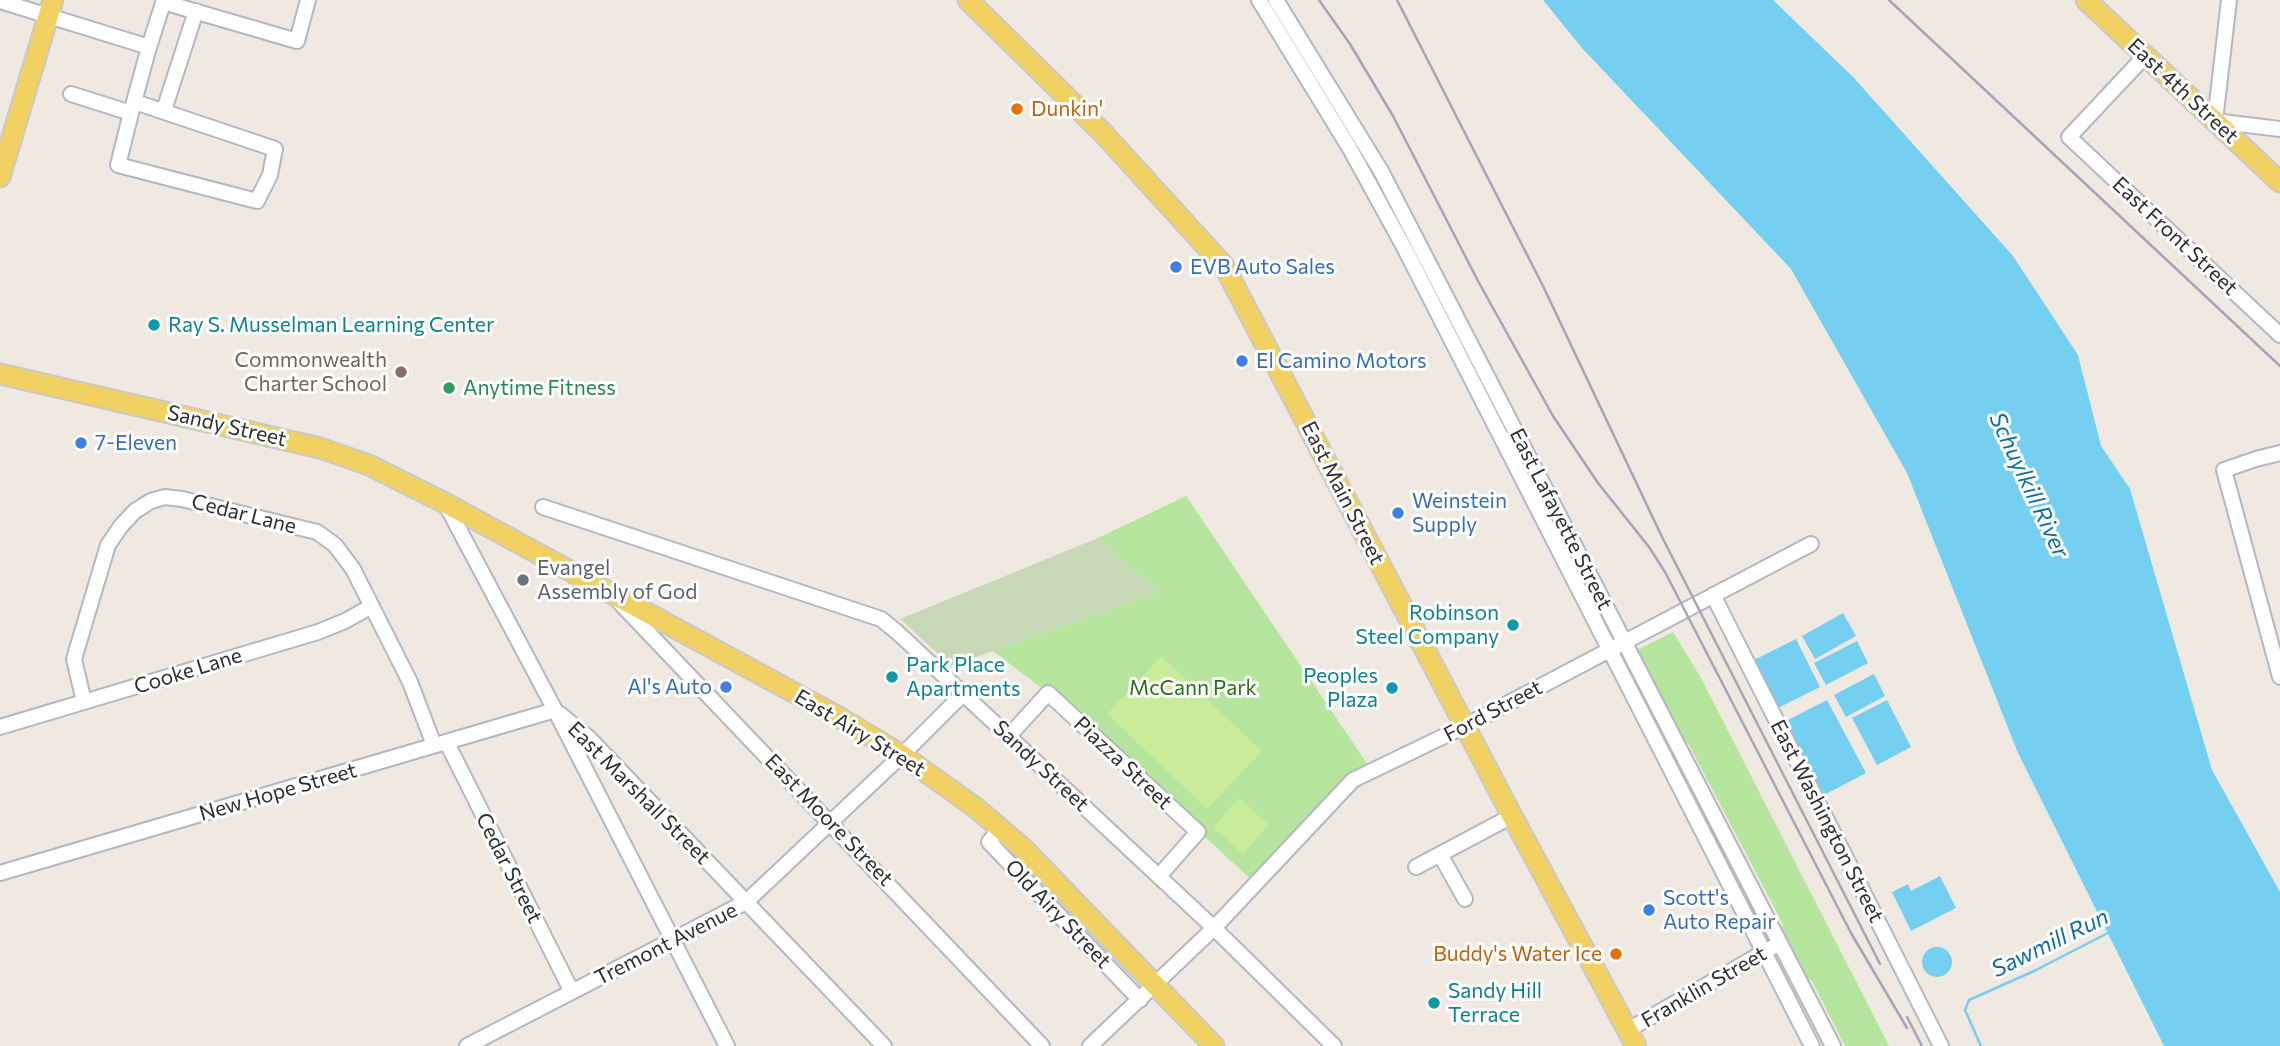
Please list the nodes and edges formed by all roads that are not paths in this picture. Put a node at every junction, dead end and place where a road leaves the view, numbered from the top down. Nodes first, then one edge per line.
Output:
1 (308, 0) edge
2 (968, 0) edge
3 (1259, 0) edge
4 (1276, 0) edge
5 (2085, 0) edge
6 (2229, 0) edge
7 (0, 1) edge
8 (164, 1) edge
9 (51, 9) edge
10 (196, 11) junction
11 (149, 47) junction
12 (2145, 56) junction
13 (71, 94) dead end
14 (133, 108) junction
15 (164, 110) junction
16 (2215, 121) junction
17 (2280, 129) edge
18 (0, 177) edge
19 (2280, 183) edge
20 (2280, 335) edge
21 (0, 374) edge
22 (2280, 453) edge
23 (445, 503) junction
24 (543, 507) dead end
25 (1811, 544) dead end
26 (1713, 595) junction
27 (613, 596) junction
28 (372, 606) junction
29 (2276, 641) edge
30 (1617, 645) junction
31 (2280, 677) edge
32 (963, 694) junction
33 (84, 702) junction
34 (555, 710) junction
35 (1465, 726) junction
36 (0, 727) edge
37 (1009, 736) junction
38 (440, 744) junction
39 (902, 755) junction
40 (1512, 816) junction
41 (831, 822) junction
42 (1000, 828) junction
43 (1440, 854) junction
44 (1416, 867) dead end
45 (0, 873) edge
46 (1159, 876) junction
47 (1465, 899) dead end
48 (746, 902) junction
49 (1214, 928) junction
50 (671, 940) junction
51 (1780, 944) junction
52 (1765, 951) junction
53 (1131, 959) junction
54 (1115, 974) junction
55 (1155, 985) junction
56 (572, 992) junction
57 (1140, 1000) junction
58 (1632, 1038) edge
59 (467, 1046) edge
60 (727, 1046) edge
61 (884, 1046) edge
62 (1042, 1046) edge
63 (1090, 1046) edge
64 (1214, 1046) edge
65 (1334, 1046) edge
66 (1812, 1046) edge
67 (1833, 1046) edge
68 (1941, 1046) edge

1 - 10 street
2 - 35 main road, East Main Street
3 - 30 street, East Lafayette Street
4 - 30 street, East Lafayette Street
5 - 12 main road, East 4th Street
6 - 16 street
7 - 9 street
8 - 10 street
8 - 11 street
9 - 11 street
9 - 18 main road
10 - 15 street
11 - 14 street
12 - 16 main road, East 4th Street
12 - 20 street, East Front Street
13 - 14 street
14 - 15 street
14 - 15 street
16 - 17 street
16 - 19 main road, East 4th Street
21 - 23 main road, Sandy Street
22 - 29 street
23 - 27 main road, East Airy Street
23 - 34 street, East Marshall Street
24 - 32 street, Sandy Street
25 - 26 street, Ford Street
26 - 30 street, Ford Street
26 - 68 street, East Washington Street
27 - 39 main road, East Airy Street
27 - 41 street, East Moore Street
28 - 33 street, Cooke Lane
28 - 33 street, Cedar Lane
28 - 38 street, Cedar Lane
29 - 31 street
30 - 35 street, Ford Street
30 - 51 street, East Lafayette Street
30 - 52 street, East Lafayette Street
32 - 37 street, Sandy Street
32 - 39 street, Tremont Avenue
33 - 36 street, Cooke Lane
34 - 38 street, New Hope Street
34 - 48 street, East Marshall Street
34 - 50 street
35 - 40 main road, East Main Street
35 - 49 street, Ford Street
37 - 46 street, Sandy Street
37 - 46 street, Piazza Street
38 - 45 street, New Hope Street
38 - 56 street, Cedar Street
39 - 41 street, Tremont Avenue
39 - 42 main road, East Airy Street
40 - 43 street
40 - 58 main road, East Main Street
41 - 48 street, Tremont Avenue
41 - 62 street, East Moore Street
42 - 53 main road, East Airy Street
42 - 54 street, Old Airy Street
43 - 44 street
43 - 47 street
46 - 49 street, Sandy Street
48 - 50 street, Tremont Avenue
48 - 61 street, East Marshall Street
49 - 55 street, Ford Street
49 - 65 street, Sandy Street
50 - 56 street, Tremont Avenue
50 - 60 street
51 - 52 street, Franklin Street
51 - 67 street, East Lafayette Street
52 - 58 street, Franklin Street
52 - 66 street, East Lafayette Street
53 - 54 street
53 - 55 main road, East Airy Street
54 - 57 street, Old Airy Street
55 - 57 street, Ford Street
55 - 64 main road, East Airy Street
56 - 59 street, Tremont Avenue
57 - 63 street, Ford Street

